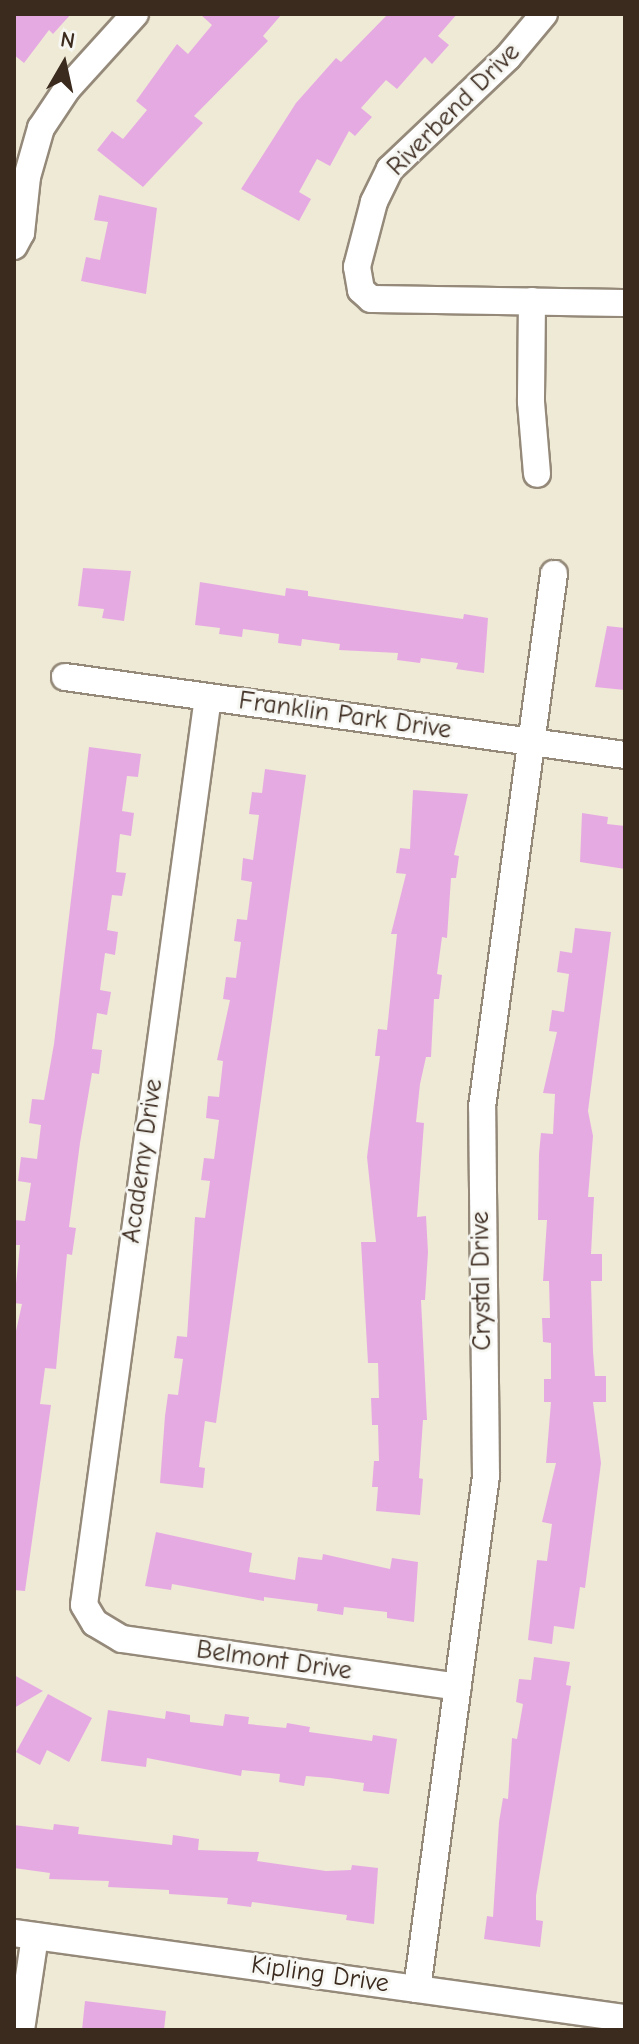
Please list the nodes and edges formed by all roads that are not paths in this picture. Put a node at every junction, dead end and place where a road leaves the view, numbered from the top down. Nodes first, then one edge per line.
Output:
1 (135, 14) edge
2 (544, 14) edge
3 (14, 246) edge
4 (532, 301) junction
5 (625, 303) edge
6 (537, 474) dead end
7 (554, 574) dead end
8 (65, 677) dead end
9 (208, 697) junction
10 (531, 742) junction
11 (625, 755) edge
12 (95, 1623) joint
13 (458, 1687) junction
14 (24, 1934) edge
15 (417, 1989) junction
16 (625, 2018) edge
17 (21, 2030) edge

1 - 3 street
2 - 4 street, Riverbend Drive
4 - 5 street
4 - 6 street
7 - 10 street, Crystal Drive
8 - 9 street, Franklin Park Drive
9 - 10 street, Franklin Park Drive
9 - 12 street, Academy Drive
10 - 11 street, Franklin Park Drive
10 - 13 street, Crystal Drive
12 - 13 street, Belmont Drive
13 - 15 street, Crystal Drive
14 - 15 street, Kipling Drive
14 - 17 street
15 - 16 street, Kipling Drive

